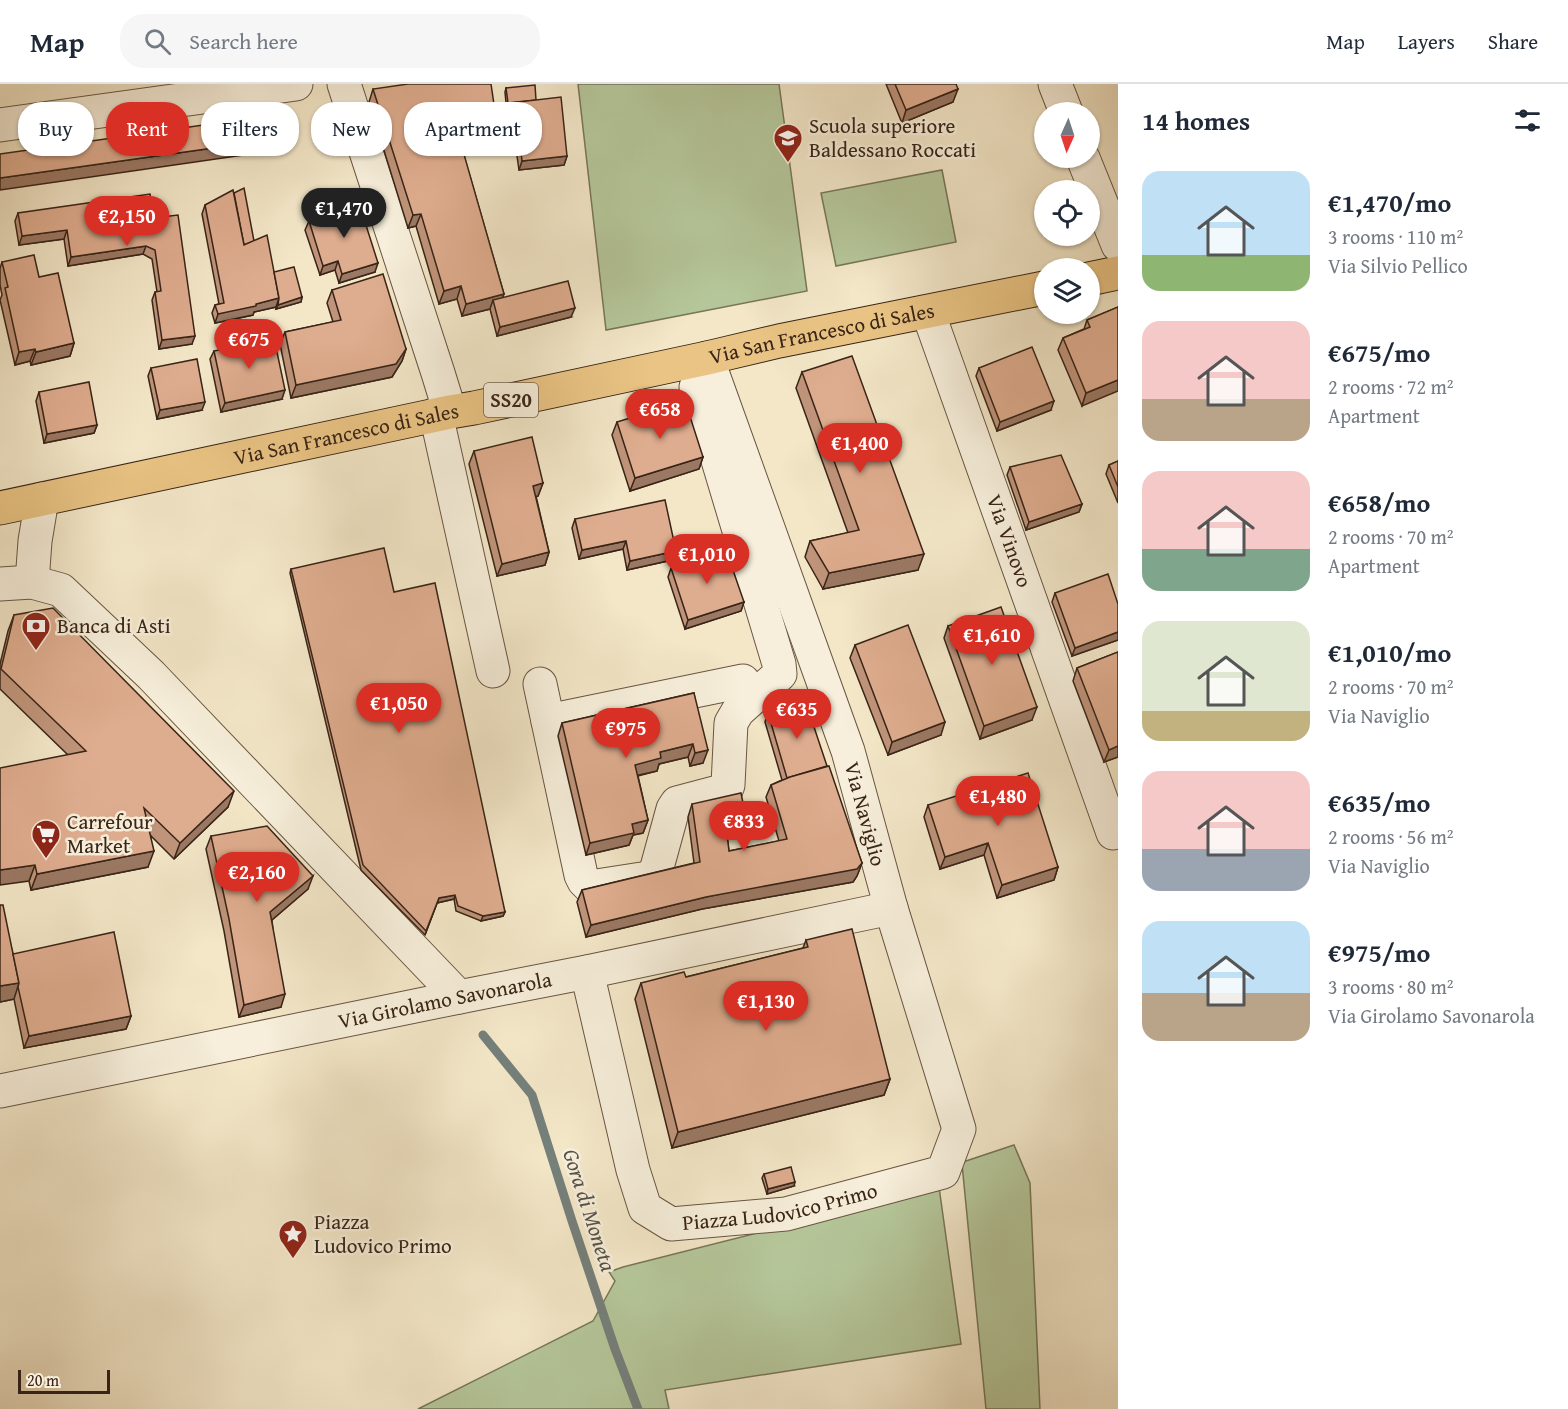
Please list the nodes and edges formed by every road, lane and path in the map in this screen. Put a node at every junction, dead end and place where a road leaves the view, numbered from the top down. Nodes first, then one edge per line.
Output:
1 (296, 84) edge
2 (1055, 84) edge
3 (345, 89) edge
4 (381, 90) edge
5 (1062, 102) edge
6 (0, 125) edge
7 (1087, 168) edge
8 (1118, 245) edge
9 (1118, 273) edge
10 (1100, 277) edge
11 (1034, 290) edge
12 (928, 312) junction
13 (698, 360) junction
14 (443, 413) junction
15 (42, 499) junction
16 (0, 508) edge
17 (32, 582) junction
18 (0, 584) edge
19 (493, 671) dead end
20 (780, 674) junction
21 (743, 681) dead end
22 (540, 684) dead end
23 (828, 695) junction
24 (548, 721) junction
25 (1118, 831) edge
26 (891, 908) junction
27 (587, 972) junction
28 (459, 997) junction
29 (0, 1091) edge
30 (943, 1172) joint

1 - 6 street
2 - 5 street
3 - 4 street
3 - 14 street
7 - 8 street
9 - 10 main road
11 - 12 main road, Via San Francesco di Sales / SS20
12 - 13 main road, Via San Francesco di Sales / SS20
12 - 25 street, Via Vinovo
13 - 14 main road, Via San Francesco di Sales / SS20
13 - 20 street
13 - 23 street, Via Naviglio
14 - 15 main road, Via San Francesco di Sales / SS20
14 - 19 street
15 - 16 main road, Via San Francesco di Sales / SS20
15 - 17 street
17 - 18 street
17 - 28 street
20 - 23 street
20 - 24 street
21 - 24 street
22 - 24 street
23 - 26 street, Via Naviglio
26 - 27 street, Via Girolamo Savonarola
26 - 30 street, Via Naviglio
27 - 28 street, Via Girolamo Savonarola
27 - 30 street, Piazza Ludovico Primo
28 - 29 street, Via Girolamo Savonarola

